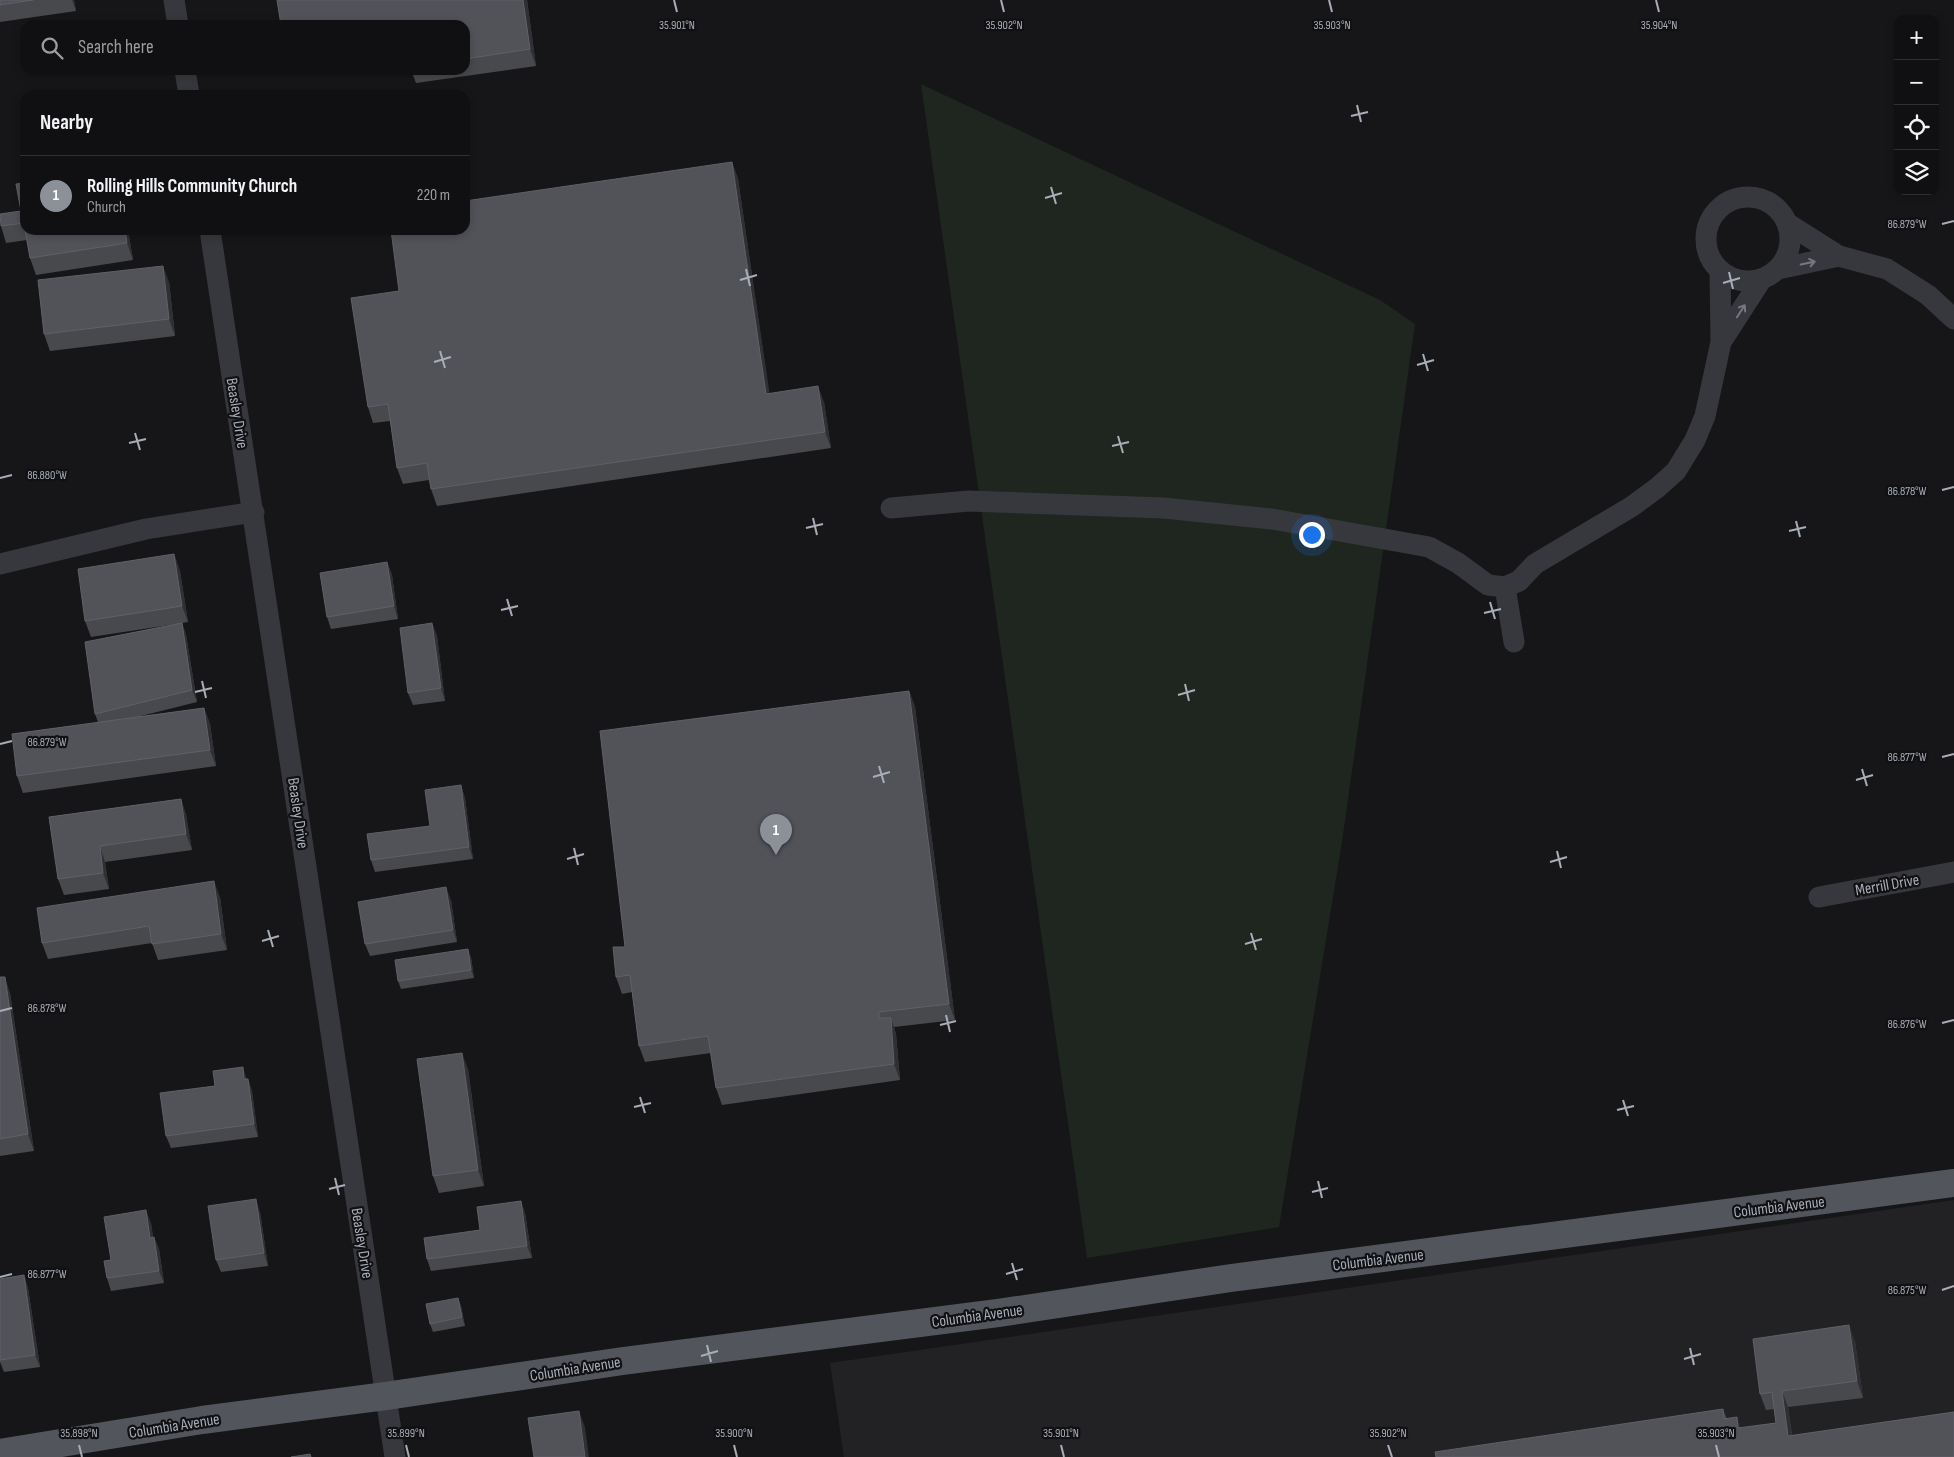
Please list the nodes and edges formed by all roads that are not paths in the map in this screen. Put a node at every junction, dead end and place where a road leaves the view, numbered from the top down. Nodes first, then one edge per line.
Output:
1 (174, 0) edge
2 (177, 20) edge
3 (186, 75) edge
4 (188, 90) edge
5 (1787, 223) junction
6 (211, 235) edge
7 (1839, 256) junction
8 (1720, 271) junction
9 (1769, 275) junction
10 (1954, 318) edge
11 (1721, 342) junction
12 (891, 508) dead end
13 (254, 512) junction
14 (0, 564) edge
15 (1505, 587) junction
16 (1514, 642) dead end
17 (1954, 872) edge
18 (1819, 896) dead end
19 (1954, 1183) edge
20 (386, 1396) junction
21 (0, 1453) edge
22 (395, 1457) edge

1 - 2 street
3 - 4 street
5 - 7 street
5 - 8 street
5 - 9 street
6 - 13 street, Beasley Drive
9 -> 7 street
7 - 10 street
8 - 9 street
8 - 11 street
11 -> 9 street
11 - 15 street
12 - 15 street
13 - 14 street
13 - 20 street, Beasley Drive
15 - 16 street
17 - 18 street, Merrill Drive
19 - 20 main road, Columbia Avenue
20 - 21 main road, Columbia Avenue
20 - 22 street, Beasley Drive

